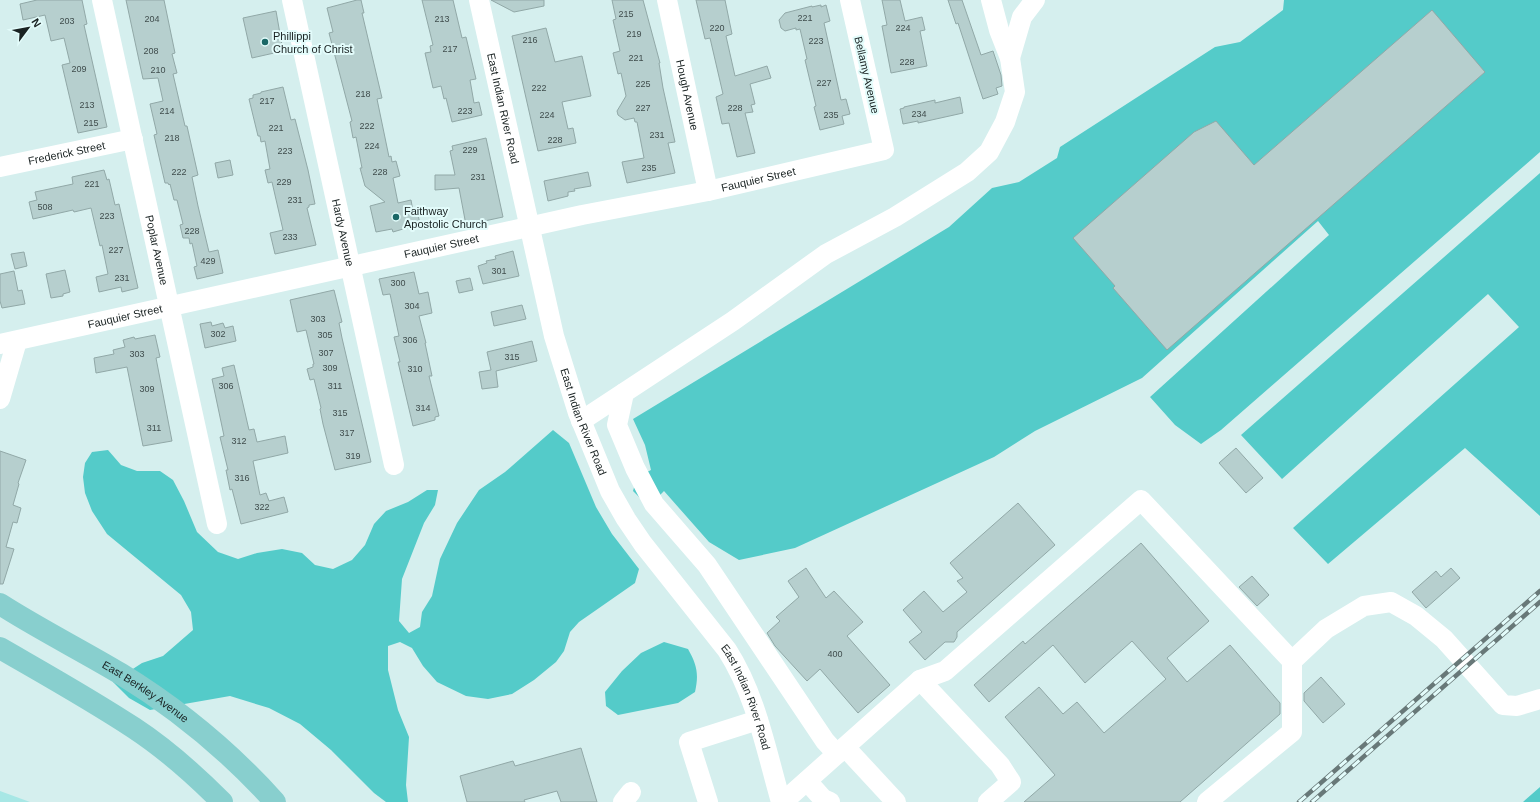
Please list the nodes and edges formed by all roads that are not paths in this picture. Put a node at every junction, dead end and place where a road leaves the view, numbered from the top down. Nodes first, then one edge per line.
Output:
1 (102, 0) edge
2 (292, 0) edge
3 (479, 0) edge
4 (667, 0) edge
5 (850, 0) edge
6 (991, 0) edge
7 (1035, 0) edge
8 (1010, 58) junction
9 (133, 139) junction
10 (884, 150) joint
11 (0, 167) edge
12 (708, 191) junction
13 (529, 228) junction
14 (351, 267) junction
15 (169, 307) junction
16 (8, 342) edge
17 (624, 393) junction
18 (0, 399) edge
19 (581, 421) junction
20 (394, 465) dead end
21 (217, 524) dead end
22 (0, 604) edge
23 (2, 650) edge
24 (1292, 661) junction
25 (920, 680) junction
26 (1540, 699) edge
27 (758, 720) junction
28 (841, 751) junction
29 (807, 781) junction
30 (222, 802) edge
31 (275, 802) edge
32 (708, 802) edge
33 (782, 802) edge
34 (830, 802) edge
35 (896, 802) edge
36 (988, 802) edge
37 (1207, 802) edge

1 - 9 street, Poplar Avenue
2 - 14 street, Hardy Avenue
3 - 13 street, East Indian River Road
4 - 12 street, Hough Avenue
5 - 10 street, Bellamy Avenue
6 - 8 street
7 - 8 street
8 - 17 street
9 - 11 street, Frederick Street
9 - 15 street, Poplar Avenue
10 - 12 street, Fauquier Street
12 - 13 street, Fauquier Street
13 - 14 street, Fauquier Street
13 - 19 street, East Indian River Road
14 - 15 street, Fauquier Street
14 - 20 street, Hardy Avenue
15 - 16 street, Fauquier Street
15 - 21 street, Poplar Avenue
16 - 18 street
17 - 19 street
17 - 28 street
19 - 27 street, East Indian River Road
22 - 31 main road, East Berkley Avenue
23 - 30 main road
24 - 25 street
24 - 26 street
24 - 37 street
25 - 28 street
25 - 36 street
27 - 32 street
27 - 33 street, East Indian River Road
28 - 29 street
28 - 35 street
29 - 33 street
29 - 34 street

